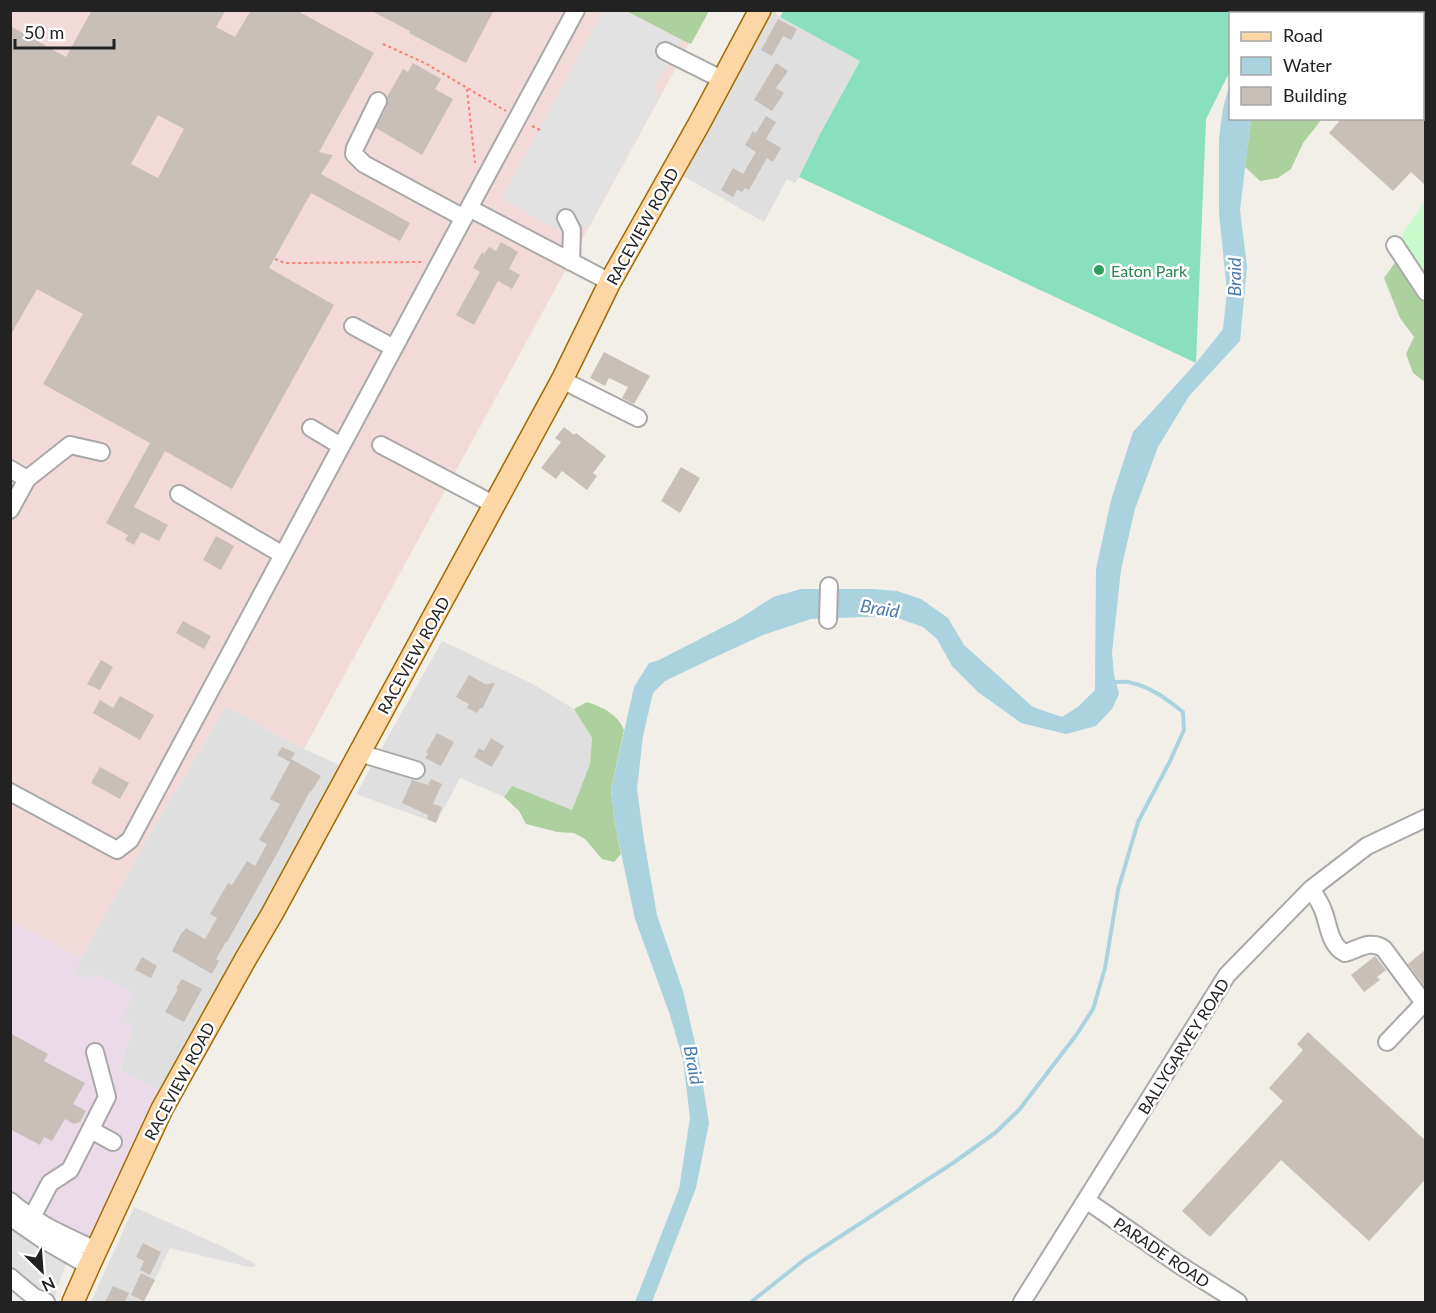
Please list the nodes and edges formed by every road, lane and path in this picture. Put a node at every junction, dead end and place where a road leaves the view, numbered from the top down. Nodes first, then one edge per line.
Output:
1 (576, 10) edge
2 (760, 10) edge
3 (383, 44) dead end
4 (665, 51) dead end
5 (723, 80) junction
6 (467, 88) junction
7 (378, 101) dead end
8 (518, 118) junction
9 (540, 130) dead end
10 (476, 165) dead end
11 (467, 213) junction
12 (566, 218) dead end
13 (1395, 245) dead end
14 (275, 259) dead end
15 (425, 262) dead end
16 (571, 262) junction
17 (610, 282) junction
18 (1425, 292) edge
19 (353, 326) dead end
20 (394, 348) junction
21 (562, 380) junction
22 (638, 418) dead end
23 (311, 428) dead end
24 (381, 445) dead end
25 (341, 446) junction
26 (101, 452) dead end
27 (10, 469) edge
28 (27, 478) junction
29 (179, 494) dead end
30 (495, 505) junction
31 (10, 510) edge
32 (283, 555) junction
33 (829, 586) dead end
34 (828, 620) dead end
35 (359, 753) junction
36 (416, 770) dead end
37 (10, 792) edge
38 (1425, 818) edge
39 (1311, 889) junction
40 (1387, 1042) dead end
41 (95, 1052) dead end
42 (91, 1130) junction
43 (113, 1142) dead end
44 (1086, 1200) junction
45 (10, 1201) edge
46 (10, 1217) edge
47 (32, 1217) junction
48 (92, 1258) junction
49 (10, 1277) edge
50 (46, 1302) edge
51 (73, 1302) edge
52 (1022, 1302) edge
53 (1238, 1302) edge

1 - 8 street
2 - 5 main road, RACEVIEW ROAD
3 - 6 path
4 - 5 street
5 - 17 main road, RACEVIEW ROAD
6 - 8 path
6 - 10 path
7 - 11 street
8 - 9 path
8 - 11 street
11 - 16 street
11 - 20 street
12 - 16 street
13 - 18 street
14 - 15 path
16 - 17 street
17 - 21 main road, RACEVIEW ROAD
19 - 20 street
20 - 25 street
21 - 22 street
21 - 30 main road, RACEVIEW ROAD
23 - 25 street
24 - 30 street
25 - 32 street
26 - 28 street
27 - 28 street
28 - 31 street
29 - 32 street
30 - 35 main road, RACEVIEW ROAD
32 - 37 street
33 - 34 street
35 - 36 street
35 - 48 main road, RACEVIEW ROAD
38 - 39 street, BALLYGARVEY ROAD
39 - 40 street
39 - 44 street, BALLYGARVEY ROAD
41 - 42 street
42 - 43 street
42 - 47 street
44 - 52 street, BALLYGARVEY ROAD
44 - 53 street, PARADE ROAD
45 - 47 street
46 - 48 street
47 - 48 street
48 - 51 main road, RACEVIEW ROAD
49 - 50 street

